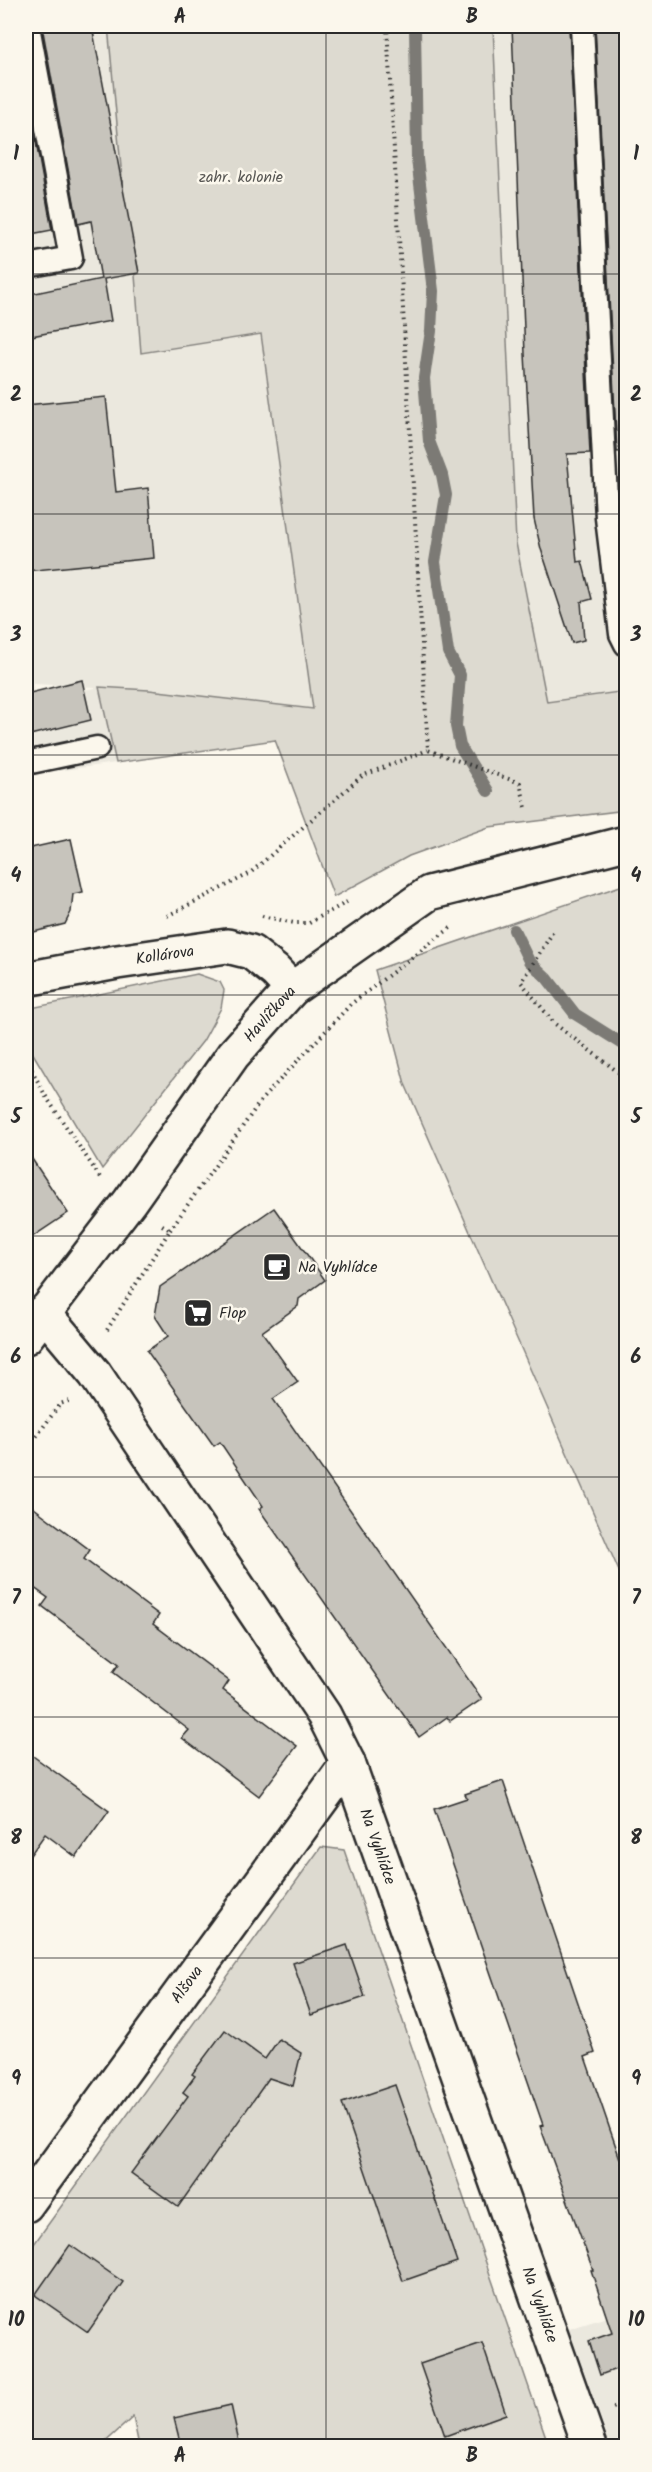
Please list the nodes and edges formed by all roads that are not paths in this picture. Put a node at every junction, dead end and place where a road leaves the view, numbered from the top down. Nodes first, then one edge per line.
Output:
1 (28, 26) edge
2 (582, 26) edge
3 (26, 266) edge
4 (627, 644) edge
5 (97, 748) dead end
6 (26, 763) edge
7 (627, 843) edge
8 (26, 979) edge
9 (292, 989) junction
10 (34, 1324) edge
11 (348, 1763) junction
12 (26, 2205) edge
13 (590, 2446) edge

1 - 3 lane
2 - 4 lane
5 - 6 lane
7 - 9 street, Havlíčkova
8 - 9 street, Kollárova
9 - 10 street, Havlíčkova
10 - 11 street, Na Vyhlídce
11 - 12 street, Alšova
11 - 13 street, Na Vyhlídce

